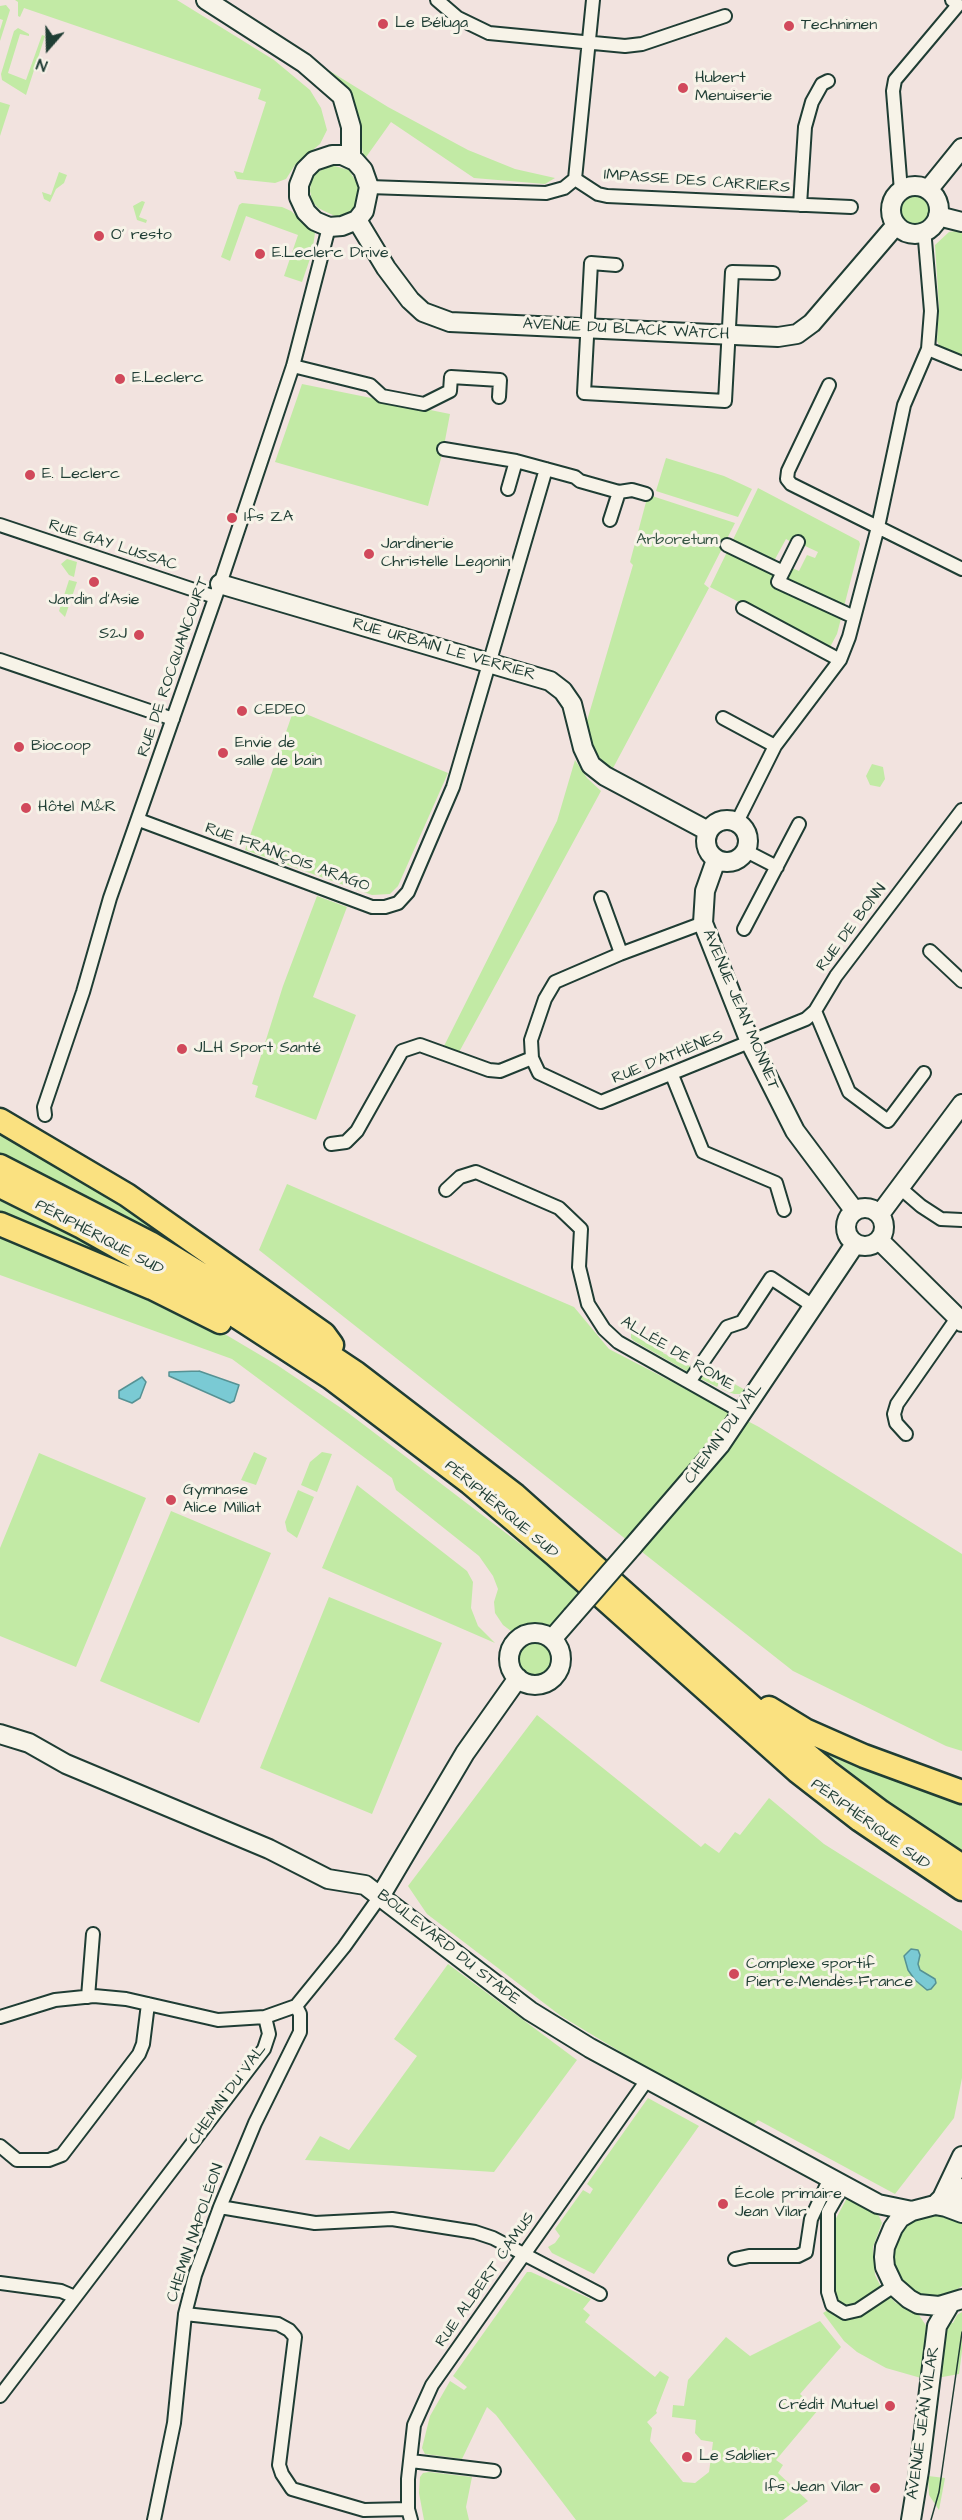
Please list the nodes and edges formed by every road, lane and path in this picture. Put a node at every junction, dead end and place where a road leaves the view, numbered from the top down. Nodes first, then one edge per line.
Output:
1 (437, 0) edge
2 (593, 0) edge
3 (952, 0) edge
4 (218, 3) edge
5 (725, 16) dead end
6 (589, 43) junction
7 (828, 81) dead end
8 (324, 82) junction
9 (962, 148) edge
10 (332, 155) junction
11 (351, 159) junction
12 (575, 178) junction
13 (369, 187) junction
14 (928, 190) junction
15 (901, 191) junction
16 (800, 205) junction
17 (851, 207) dead end
18 (938, 216) junction
19 (357, 220) junction
20 (962, 222) edge
21 (896, 225) junction
22 (329, 227) junction
23 (923, 233) junction
24 (616, 265) dead end
25 (773, 273) dead end
26 (588, 328) junction
27 (728, 335) junction
28 (928, 349) junction
29 (962, 363) edge
30 (293, 366) junction
31 (829, 385) dead end
32 (499, 397) dead end
33 (444, 449) dead end
34 (516, 461) junction
35 (546, 469) junction
36 (508, 489) dead end
37 (619, 492) junction
38 (646, 494) dead end
39 (610, 520) dead end
40 (0, 525) edge
41 (878, 526) junction
42 (798, 542) dead end
43 (727, 545) dead end
44 (962, 569) edge
45 (783, 572) junction
46 (218, 591) junction
47 (743, 608) dead end
48 (854, 617) junction
49 (0, 660) edge
50 (840, 660) junction
51 (488, 662) junction
52 (723, 718) dead end
53 (173, 719) junction
54 (775, 746) junction
55 (962, 810) edge
56 (139, 820) junction
57 (737, 822) junction
58 (799, 824) dead end
59 (708, 831) junction
60 (746, 851) junction
61 (716, 860) junction
62 (777, 867) junction
63 (601, 898) dead end
64 (703, 923) junction
65 (744, 928) dead end
66 (930, 951) dead end
67 (621, 953) junction
68 (962, 981) edge
69 (815, 1011) junction
70 (750, 1042) junction
71 (532, 1058) junction
72 (924, 1072) dead end
73 (672, 1075) junction
74 (962, 1104) edge
75 (45, 1115) dead end
76 (0, 1120) edge
77 (332, 1144) dead end
78 (0, 1166) edge
79 (0, 1186) edge
80 (899, 1187) junction
81 (446, 1190) dead end
82 (784, 1210) dead end
83 (854, 1210) junction
84 (880, 1214) junction
85 (962, 1220) edge
86 (0, 1224) edge
87 (879, 1240) junction
88 (855, 1244) junction
89 (813, 1306) junction
90 (959, 1320) edge
91 (337, 1371) junction
92 (689, 1382) junction
93 (742, 1412) junction
94 (906, 1434) dead end
95 (552, 1639) junction
96 (713, 1673) junction
97 (518, 1678) junction
98 (0, 1734) edge
99 (962, 1792) edge
100 (962, 1866) edge
101 (962, 1889) edge
102 (381, 1895) junction
103 (93, 1934) dead end
104 (88, 1997) junction
105 (148, 2004) junction
106 (296, 2006) junction
107 (265, 2016) junction
108 (0, 2017) edge
109 (647, 2080) junction
110 (0, 2146) edge
111 (962, 2156) edge
112 (836, 2182) junction
113 (962, 2188) edge
114 (878, 2204) junction
115 (935, 2205) junction
116 (220, 2207) junction
117 (962, 2208) edge
118 (912, 2211) junction
119 (962, 2213) edge
120 (893, 2228) junction
121 (525, 2255) junction
122 (735, 2259) dead end
123 (0, 2283) edge
124 (894, 2286) junction
125 (600, 2294) dead end
126 (75, 2297) junction
127 (956, 2302) edge
128 (918, 2304) junction
129 (185, 2314) junction
130 (937, 2326) junction
131 (0, 2396) edge
132 (411, 2461) junction
133 (494, 2471) dead end
134 (410, 2515) edge
135 (154, 2520) edge
136 (911, 2520) edge

1 - 6 street
2 - 6 street
3 - 15 street
4 - 8 street
5 - 6 street
6 - 12 street
7 - 16 street
8 - 10 street
8 - 11 street
9 - 14 street
10 - 11 street
10 - 22 street
11 - 13 street
12 - 13 street
12 - 16 street, IMPASSE DES CARRIERS
13 - 19 street
14 - 15 street
14 - 18 street
15 - 21 street
16 - 17 street, IMPASSE DES CARRIERS
18 - 20 street
18 - 23 street
19 - 22 street
19 - 26 street, AVENUE DU BLACK WATCH
21 - 23 street
21 - 27 street, AVENUE DU BLACK WATCH
22 - 30 street, RUE DE ROCQUANCOURT
23 - 28 street
24 - 26 street
25 - 27 street
26 - 27 street, AVENUE DU BLACK WATCH
26 - 27 street
28 - 29 street
28 - 41 street
30 - 32 street
30 - 46 street, RUE DE ROCQUANCOURT
31 - 41 street
33 - 34 street
34 - 35 street
34 - 36 street
35 - 37 street
35 - 51 street, RUE FRANÇOIS ARAGO
37 - 38 street
37 - 39 street
40 - 46 street, RUE GAY LUSSAC
41 - 44 street
41 - 48 street
42 - 45 street
43 - 45 street
45 - 48 street
46 - 51 street, RUE URBAIN LE VERRIER
46 - 53 street, RUE DE ROCQUANCOURT
47 - 50 street
48 - 50 street
49 - 53 street
50 - 54 street
51 - 56 street, RUE FRANÇOIS ARAGO
51 - 59 street, RUE URBAIN LE VERRIER
52 - 54 street
53 - 56 street, RUE DE ROCQUANCOURT
54 - 57 street
55 - 69 street, RUE DE BONN
56 - 75 street, RUE DE ROCQUANCOURT
57 - 59 street
57 - 60 street
58 - 62 street
59 - 61 street
60 - 61 street
60 - 62 street
61 - 64 street, AVENUE JEAN MONNET
62 - 65 street
63 - 67 street
64 - 67 street
64 - 70 street, AVENUE JEAN MONNET
66 - 68 street
67 - 71 street
69 - 70 street, RUE DE BONN
69 - 72 street
70 - 73 street, RUE D'ATHÈNES
70 - 83 street, AVENUE JEAN MONNET
71 - 73 street, RUE D'ATHÈNES
71 - 77 street
73 - 82 street
74 - 80 street
76 - 91 highway
78 - 91 highway, PÉRIPHÉRIQUE SUD
79 - 91 highway, PÉRIPHÉRIQUE SUD
80 - 84 street
80 - 85 street
81 - 92 street, ALLÉE DE ROME
83 - 84 street
83 - 88 street
84 - 87 street
86 - 91 highway
87 - 88 street
87 - 90 street
88 - 89 street, CHEMIN DU VAL
89 - 92 street
89 - 93 street, CHEMIN DU VAL
90 - 94 street
91 - 96 highway, PÉRIPHÉRIQUE SUD
91 - 101 highway, PÉRIPHÉRIQUE SUD
92 - 93 street, ALLÉE DE ROME
93 - 95 street, CHEMIN DU VAL, bridge
95 - 97 street
95 - 97 street
96 - 99 highway
96 - 100 highway, PÉRIPHÉRIQUE SUD
97 - 102 street
98 - 102 street, BOULEVARD DU STADE
102 - 106 street
102 - 109 street, BOULEVARD DU STADE
103 - 104 street
104 - 105 street
104 - 108 street
105 - 107 street
105 - 110 street
106 - 107 street
106 - 116 street, CHEMIN NAPOLÉON
107 - 126 street, CHEMIN DU VAL
109 - 112 street, BOULEVARD DU STADE
109 - 121 street, RUE ALBERT CAMUS
111 - 115 street
112 - 114 street, BOULEVARD DU STADE
112 - 122 street
112 - 124 street
113 - 117 street
114 - 118 street, BOULEVARD DU STADE
114 - 120 street
115 - 118 street
115 - 119 street
116 - 121 street
116 - 129 street, CHEMIN NAPOLÉON
118 - 120 street
120 - 124 street
121 - 125 street
121 - 132 street, RUE ALBERT CAMUS
123 - 126 street
124 - 128 street, AVENUE JEAN VILAR
126 - 131 street, CHEMIN DU VAL
127 - 128 street
127 - 130 street, AVENUE JEAN VILAR
128 - 130 street, AVENUE JEAN VILAR
129 - 134 street
129 - 135 street, CHEMIN NAPOLÉON
130 - 136 street, AVENUE JEAN VILAR
132 - 133 street
132 - 134 street, RUE ALBERT CAMUS

